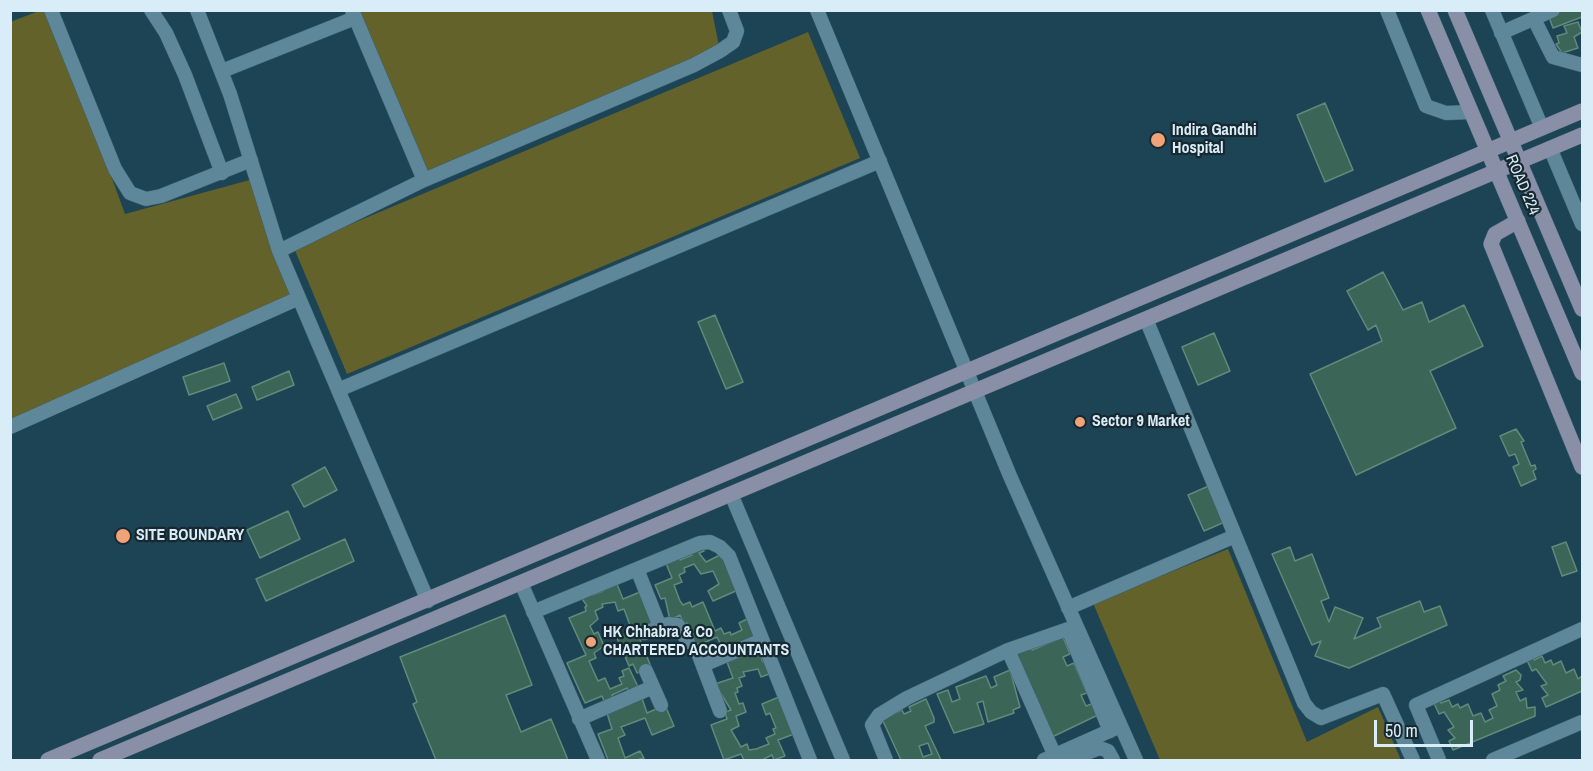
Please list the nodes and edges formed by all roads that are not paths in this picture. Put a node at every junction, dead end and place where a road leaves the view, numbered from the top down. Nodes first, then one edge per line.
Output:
1 (51, 10) edge
2 (151, 10) edge
3 (197, 10) edge
4 (729, 10) edge
5 (817, 10) edge
6 (1387, 10) edge
7 (1428, 10) edge
8 (1455, 10) edge
9 (1492, 10) edge
10 (1553, 10) edge
11 (354, 14) edge
12 (1534, 19) junction
13 (1501, 33) junction
14 (1582, 65) edge
15 (222, 71) junction
16 (1582, 111) edge
17 (1472, 112) junction
18 (1542, 128) junction
19 (1582, 135) edge
20 (1512, 141) junction
21 (1550, 148) junction
22 (1488, 151) junction
23 (251, 160) junction
24 (880, 161) junction
25 (1520, 161) junction
26 (1496, 171) junction
27 (222, 172) junction
28 (424, 180) junction
29 (1518, 221) junction
30 (1582, 224) edge
31 (279, 251) junction
32 (299, 298) junction
33 (1582, 309) edge
34 (1146, 319) junction
35 (969, 373) junction
36 (1582, 373) edge
37 (338, 390) junction
38 (976, 391) junction
39 (10, 427) edge
40 (1582, 467) edge
41 (732, 494) junction
42 (1235, 536) junction
43 (637, 569) junction
44 (521, 583) junction
45 (428, 601) junction
46 (1068, 608) junction
47 (533, 612) junction
48 (660, 627) junction
49 (1582, 629) edge
50 (644, 633) dead end
51 (762, 640) junction
52 (1008, 650) junction
53 (703, 665) junction
54 (646, 671) dead end
55 (653, 687) junction
56 (661, 705) dead end
57 (720, 711) dead end
58 (579, 719) junction
59 (1582, 722) edge
60 (1115, 729) junction
61 (806, 759) edge
62 (1055, 759) edge
63 (48, 760) edge
64 (100, 760) edge
65 (598, 760) edge
66 (843, 760) edge
67 (886, 760) edge
68 (1113, 760) edge
69 (1136, 760) edge
70 (1413, 760) edge
71 (1439, 760) edge
72 (1493, 760) edge

1 - 27 street
2 - 27 street
3 - 15 street
4 - 28 street
5 - 24 street
6 - 17 street
7 - 17 street, ROAD 224
8 - 20 street, ROAD 224
9 - 13 street
10 - 12 street
11 - 15 street
11 - 28 street
12 - 13 street
12 - 14 street
13 - 18 street
15 - 23 street
16 - 18 street
17 - 22 street, ROAD 224
18 - 20 street
19 - 21 street
20 - 22 street
20 - 25 street, ROAD 224
21 - 25 street
21 - 30 street
22 - 26 street, ROAD 224
22 - 35 street
23 - 27 street
23 - 31 street
24 - 35 street
24 - 37 street
25 - 26 street
25 - 33 street, ROAD 224
26 - 29 street, ROAD 224
26 - 34 street
28 - 31 street
29 - 36 street, ROAD 224
29 - 40 street
31 - 32 street
32 - 37 street
32 - 39 street
34 - 38 street
34 - 42 street
35 - 38 street
35 - 45 street
37 - 45 street
38 - 41 street
38 - 46 street
41 - 44 street
41 - 66 street
42 - 46 street
42 - 70 street
43 - 47 street
43 - 48 street
43 - 51 street
44 - 47 street
44 - 64 street
45 - 63 street
46 - 60 street
47 - 58 street
48 - 50 street
48 - 53 street
49 - 71 street
51 - 53 street
51 - 61 street
52 - 60 street
52 - 62 street
52 - 67 street
53 - 57 street
54 - 55 street
55 - 56 street
55 - 58 street
58 - 65 street
59 - 72 street
60 - 62 street
60 - 69 street
62 - 68 street

